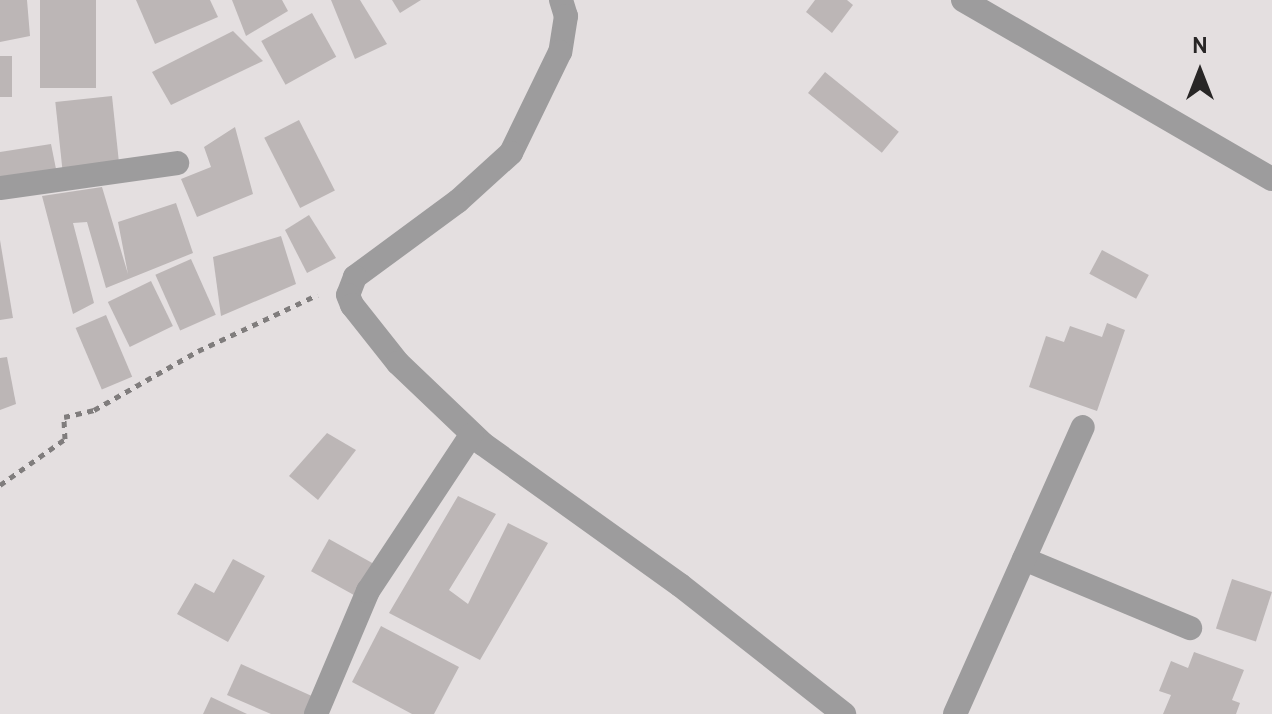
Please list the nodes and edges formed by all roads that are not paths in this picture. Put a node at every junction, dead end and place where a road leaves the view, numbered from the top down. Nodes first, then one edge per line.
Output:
1 (561, 0) edge
2 (963, 0) edge
3 (177, 163) dead end
4 (1272, 179) edge
5 (0, 188) edge
6 (1083, 427) dead end
7 (472, 434) junction
8 (1024, 559) junction
9 (1190, 628) dead end
10 (316, 714) edge
11 (844, 714) edge
12 (955, 714) edge

1 - 7 street
2 - 4 street
3 - 5 street
6 - 8 street
7 - 10 street
7 - 11 street
8 - 9 street
8 - 12 street

